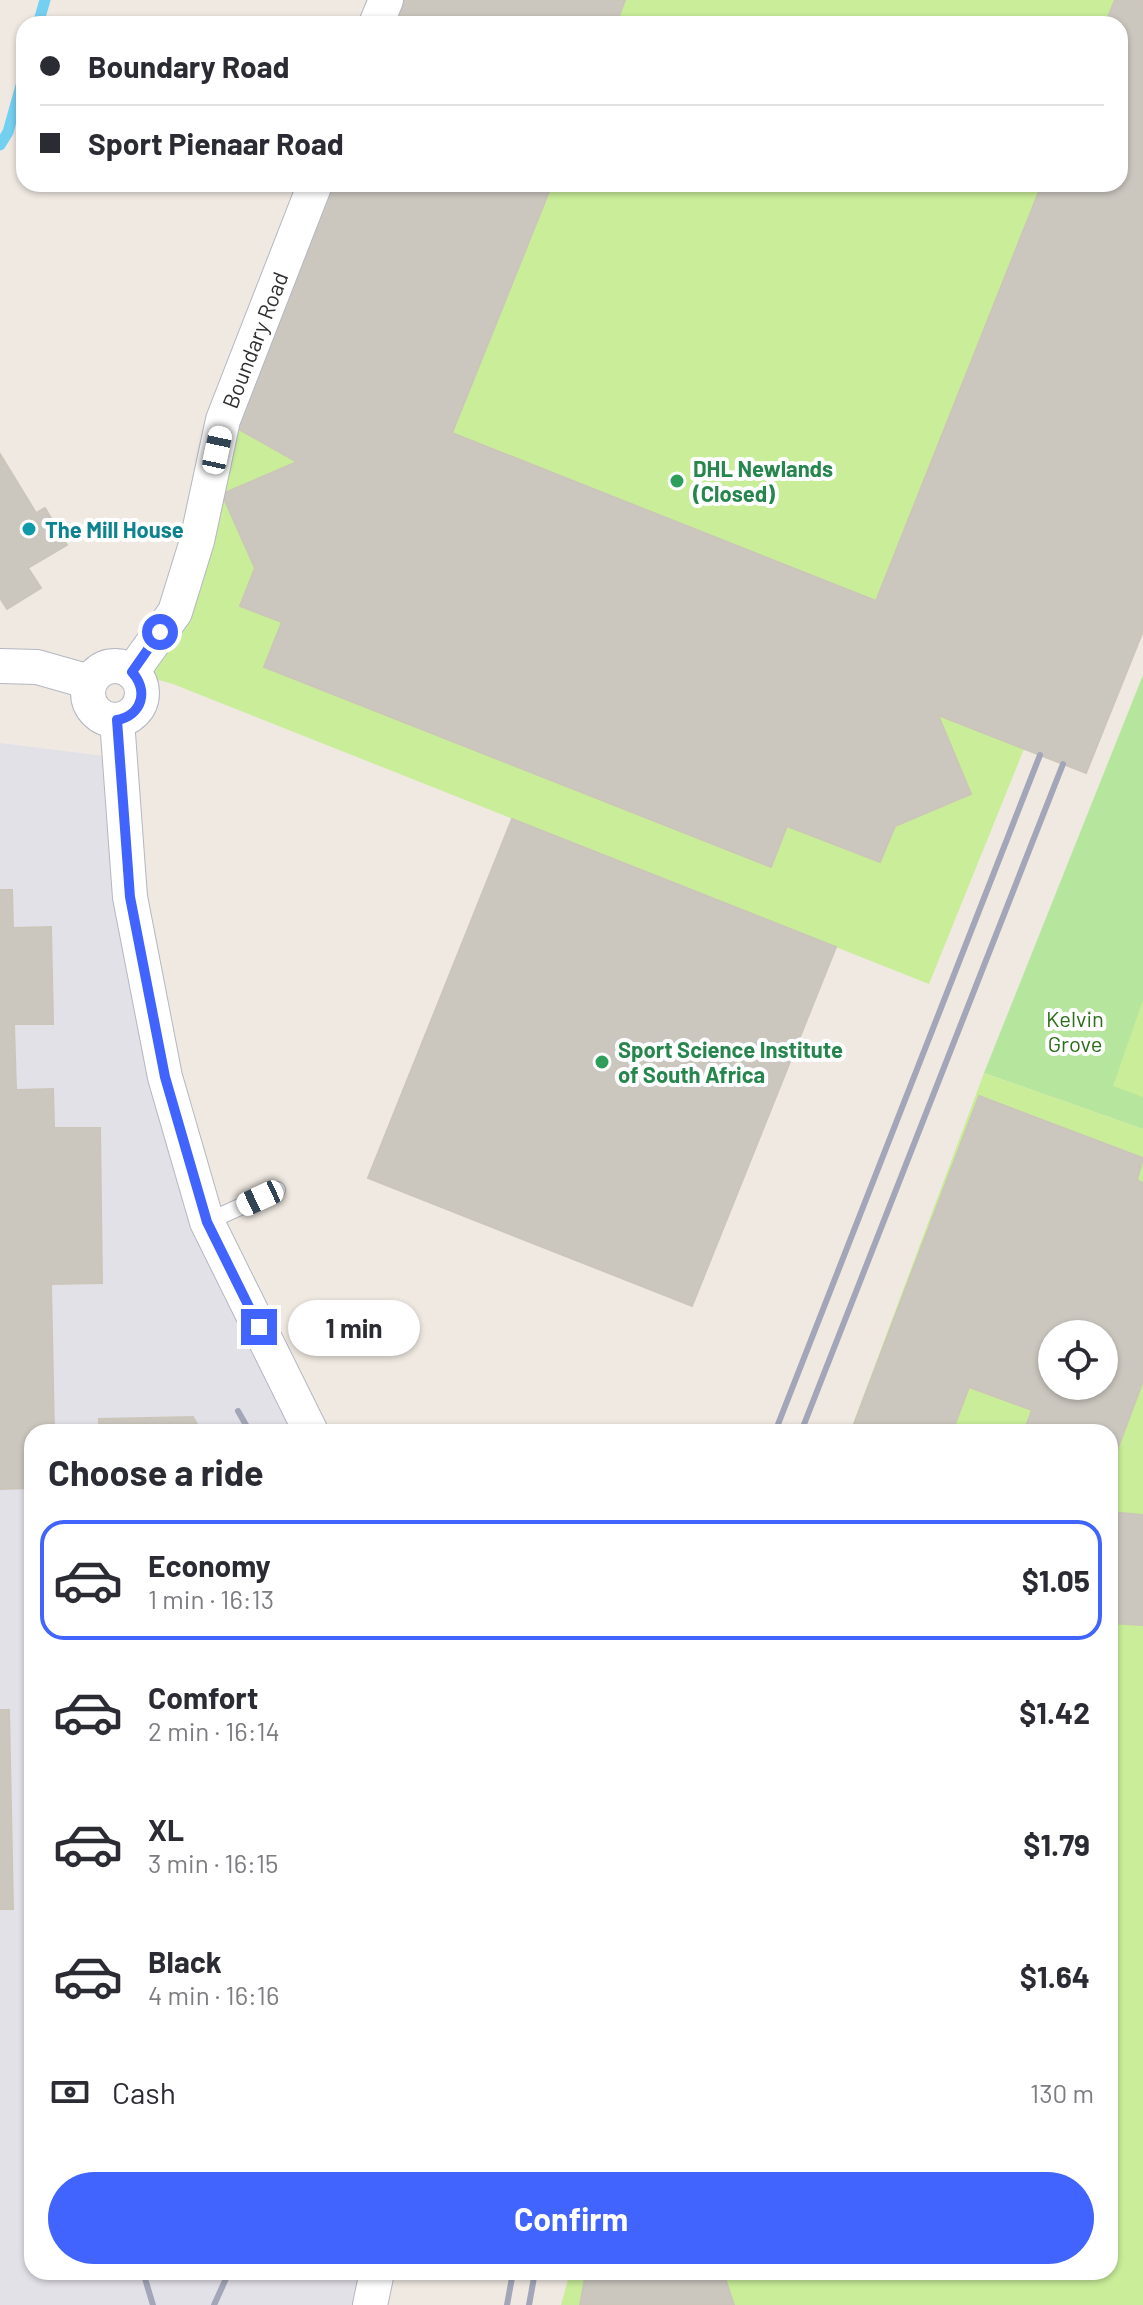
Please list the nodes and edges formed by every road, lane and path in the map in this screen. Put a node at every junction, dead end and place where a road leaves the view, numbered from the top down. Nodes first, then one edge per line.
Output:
1 (312, 192) edge
2 (0, 666) edge
3 (132, 672) junction
4 (90, 682) junction
5 (117, 720) junction
6 (277, 1190) dead end
7 (207, 1222) junction
8 (307, 1424) edge
9 (375, 2280) edge
10 (370, 2305) edge

1 - 3 street, Boundary Road
2 - 4 street
3 - 4 street
3 - 5 street
4 - 5 street
5 - 7 street
6 - 7 lane
7 - 8 street
9 - 10 street

